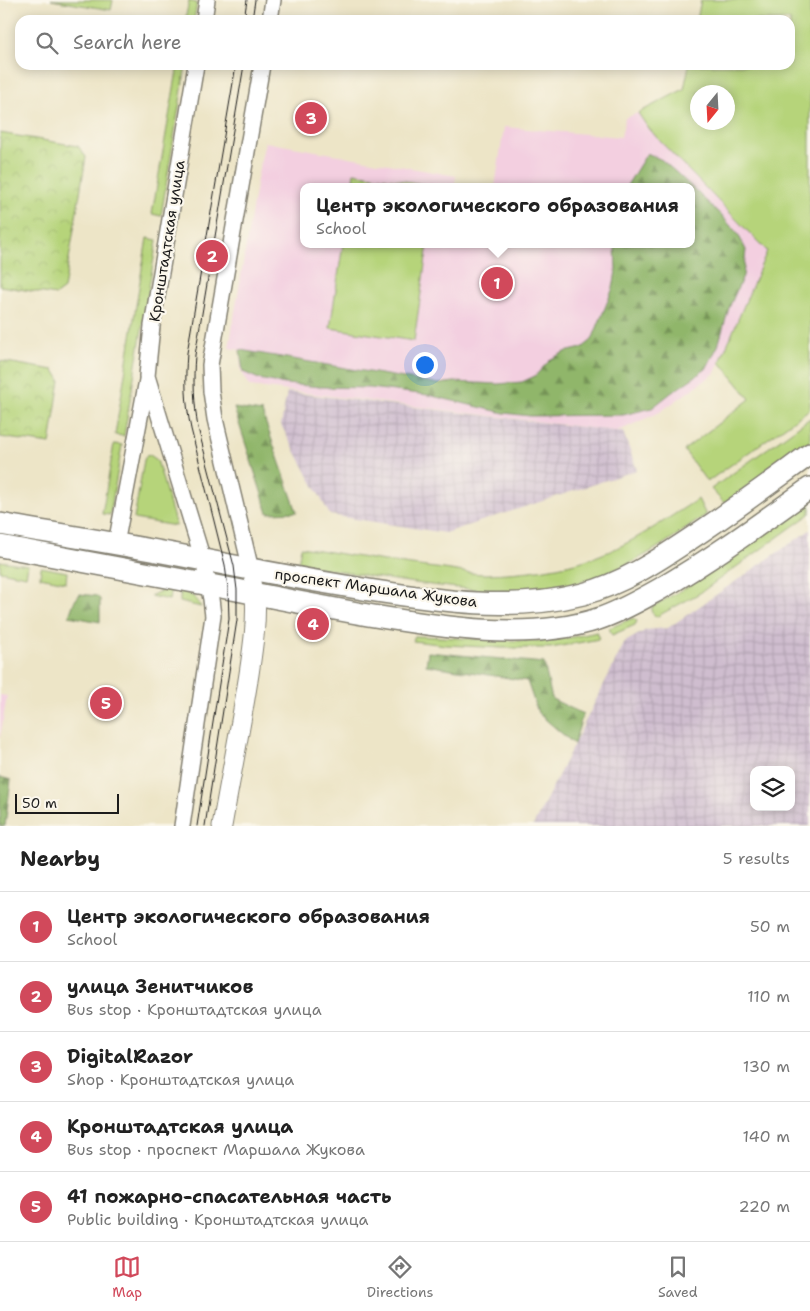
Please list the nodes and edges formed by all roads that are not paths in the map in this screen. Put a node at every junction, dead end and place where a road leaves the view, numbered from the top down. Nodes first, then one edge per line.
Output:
1 (207, 0) edge
2 (273, 0) edge
3 (205, 15) edge
4 (271, 15) edge
5 (195, 70) edge
6 (261, 70) edge
7 (147, 376) junction
8 (810, 454) edge
9 (810, 488) edge
10 (0, 524) edge
11 (116, 544) junction
12 (0, 546) edge
13 (202, 560) junction
14 (251, 570) junction
15 (208, 584) junction
16 (255, 594) junction
17 (182, 826) edge
18 (222, 826) edge

1 - 3 street
2 - 4 street
5 - 7 street, Кронштадтская улица
6 - 14 street
7 - 11 street
7 - 13 street, Кронштадтская улица
8 - 14 main road, проспект Маршала Жукова
9 - 16 main road, проспект Маршала Жукова
10 - 11 main road, проспект Маршала Жукова
11 - 13 main road, проспект Маршала Жукова
12 - 15 main road, проспект Маршала Жукова
13 - 14 main road, проспект Маршала Жукова
13 - 15 street, Кронштадтская улица
14 - 16 street
15 - 16 main road, проспект Маршала Жукова
15 - 17 street, Кронштадтская улица
16 - 18 street

